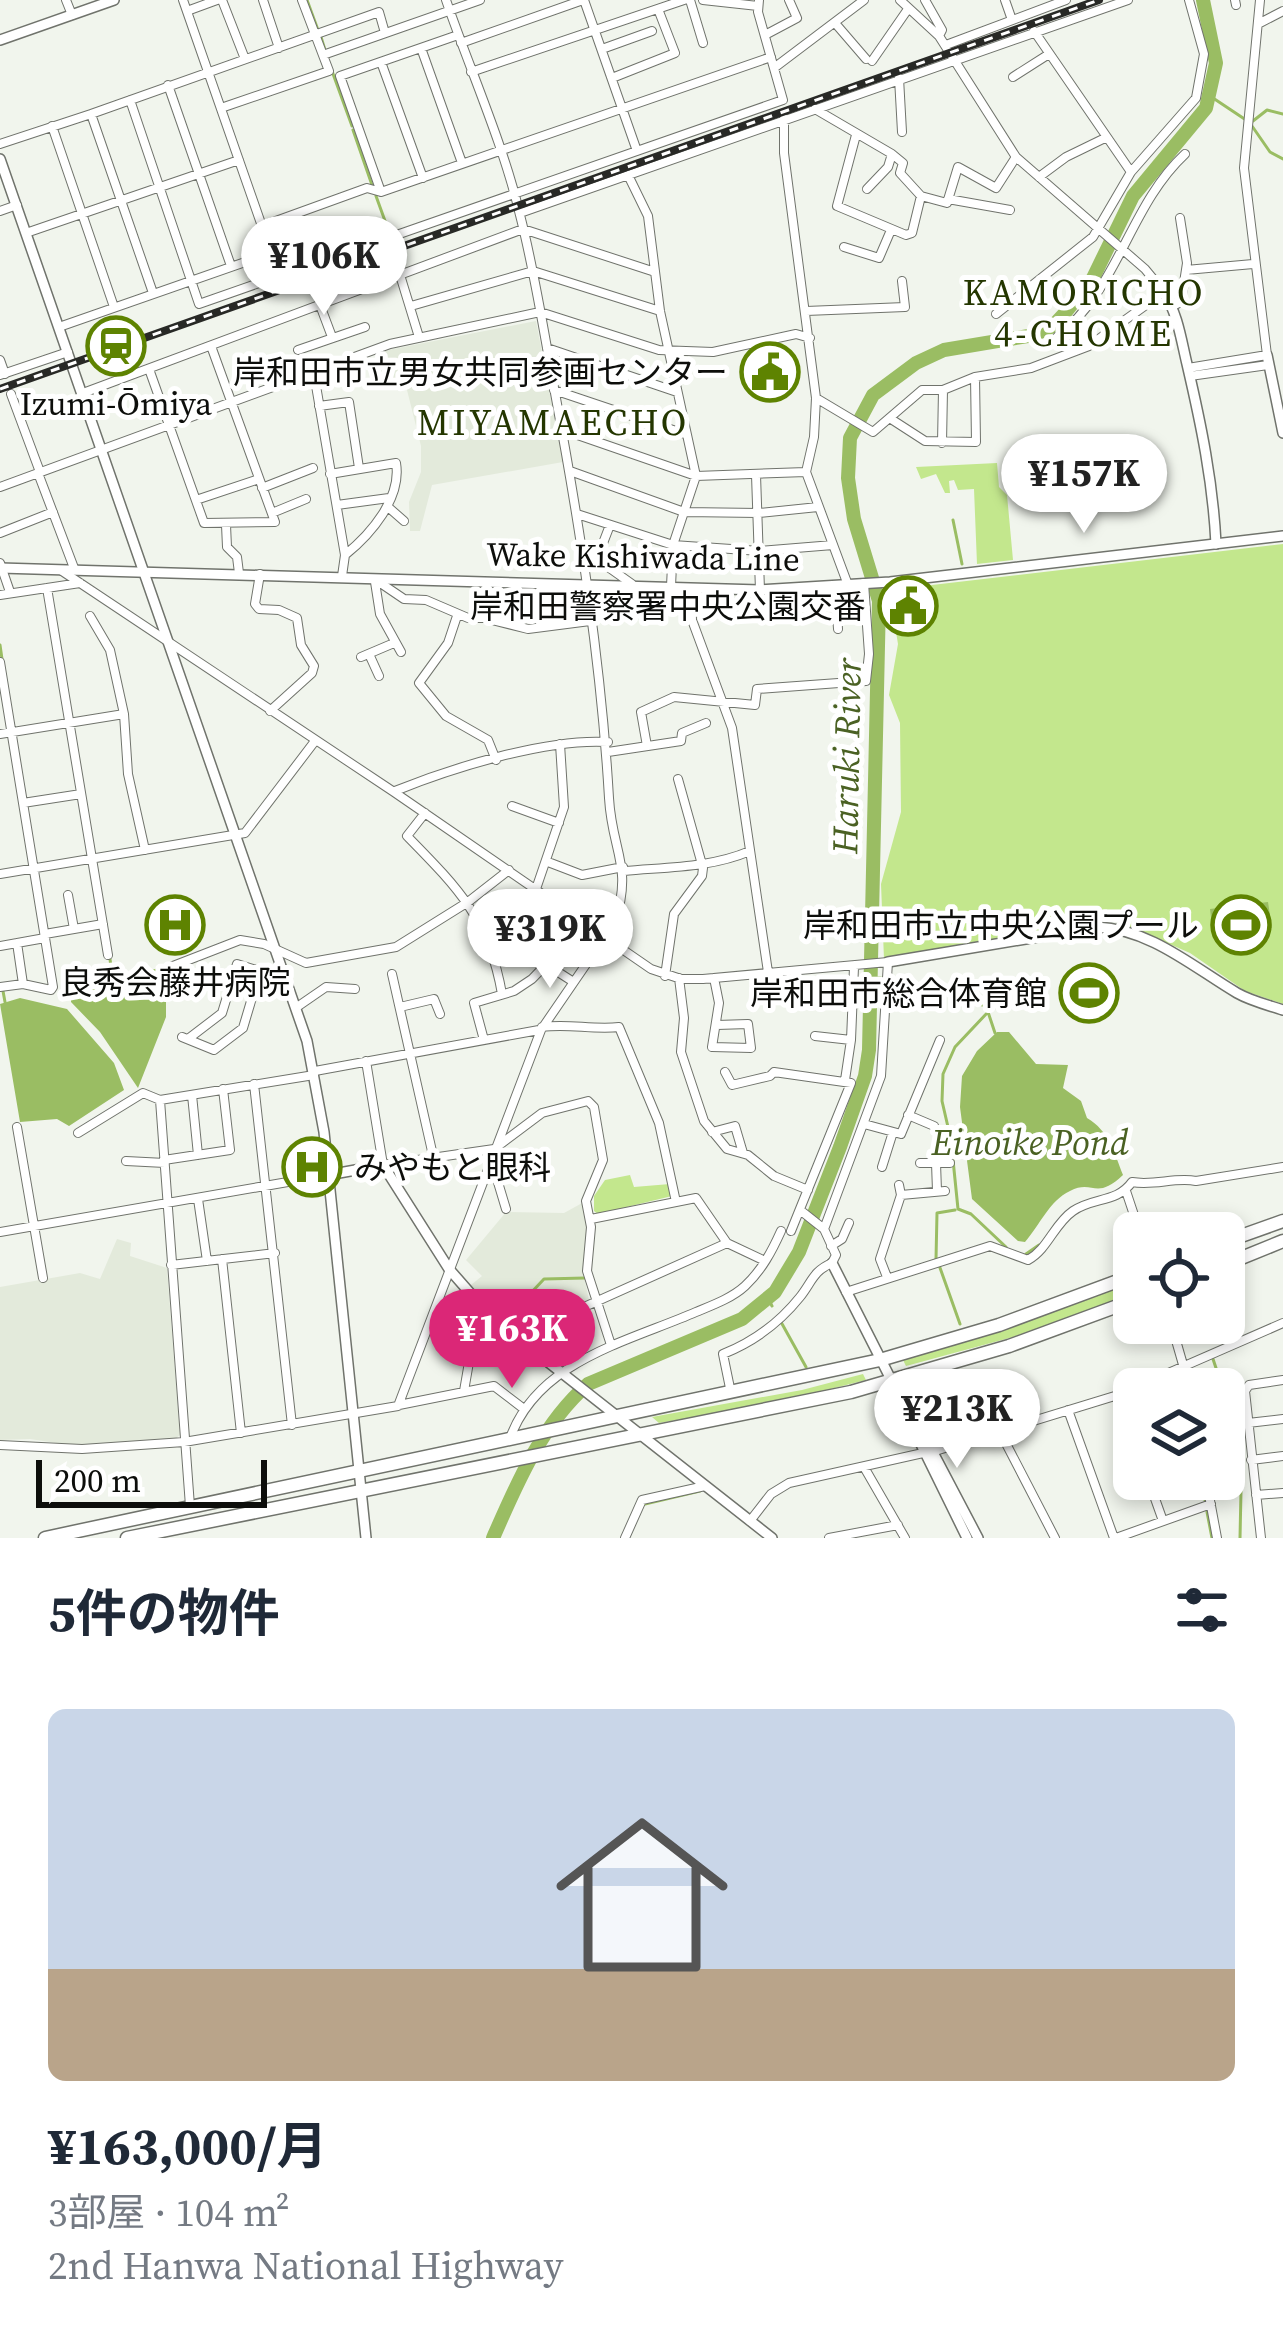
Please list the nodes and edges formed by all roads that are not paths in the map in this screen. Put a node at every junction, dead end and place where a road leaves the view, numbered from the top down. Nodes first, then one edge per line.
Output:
1 (66, 0) edge
2 (113, 0) edge
3 (183, 0) edge
4 (220, 0) edge
5 (263, 0) edge
6 (302, 0) edge
7 (446, 0) edge
8 (480, 0) edge
9 (583, 0) edge
10 (687, 0) edge
11 (703, 0) edge
12 (789, 0) edge
13 (864, 0) edge
14 (899, 0) edge
15 (925, 0) edge
16 (1005, 0) edge
17 (1066, 0) edge
18 (1128, 0) edge
19 (1189, 0) edge
20 (1260, 0) edge
21 (759, 3) edge
22 (658, 9) junction
23 (908, 9) junction
24 (187, 11) junction
25 (449, 11) junction
26 (1283, 11) edge
27 (72, 15) junction
28 (1012, 20) junction
29 (835, 23) junction
30 (1258, 25) junction
31 (595, 30) junction
32 (1034, 31) junction
33 (652, 32) dead end
34 (386, 33) junction
35 (765, 35) junction
36 (317, 36) junction
37 (459, 39) junction
38 (0, 40) edge
39 (943, 40) junction
40 (703, 43) dead end
41 (279, 48) junction
42 (421, 48) junction
43 (602, 50) junction
44 (1048, 54) junction
45 (323, 55) junction
46 (245, 59) junction
47 (955, 59) junction
48 (381, 62) junction
49 (773, 62) junction
50 (208, 72) junction
51 (471, 73) junction
52 (1013, 77) dead end
53 (612, 78) junction
54 (899, 78) junction
55 (168, 85) junction
56 (130, 100) junction
57 (622, 107) junction
58 (221, 108) junction
59 (814, 108) junction
60 (91, 114) junction
61 (784, 119) junction
62 (52, 126) junction
63 (902, 132) dead end
64 (856, 135) junction
65 (1105, 138) junction
66 (0, 144) edge
67 (637, 151) junction
68 (499, 152) junction
69 (892, 154) junction
70 (1185, 154) dead end
71 (1016, 157) junction
72 (0, 159) edge
73 (238, 160) junction
74 (462, 163) junction
75 (1131, 172) junction
76 (198, 174) junction
77 (628, 175) junction
78 (1039, 177) junction
79 (422, 178) junction
80 (158, 188) junction
81 (867, 189) dead end
82 (381, 192) junction
83 (514, 195) junction
84 (921, 196) junction
85 (948, 199) junction
86 (121, 200) junction
87 (16, 205) junction
88 (1010, 209) dead end
89 (0, 211) edge
90 (520, 213) junction
91 (82, 214) junction
92 (1180, 218) dead end
93 (262, 226) junction
94 (523, 229) junction
95 (891, 230) junction
96 (1100, 230) junction
97 (26, 233) junction
98 (844, 247) dead end
99 (1122, 249) junction
100 (271, 253) junction
101 (1253, 264) junction
102 (231, 266) junction
103 (533, 271) junction
104 (1186, 271) junction
105 (655, 272) junction
106 (279, 275) junction
107 (400, 275) junction
108 (190, 280) junction
109 (902, 281) dead end
110 (1164, 292) junction
111 (153, 293) junction
112 (320, 305) junction
113 (411, 306) junction
114 (1173, 306) junction
115 (114, 307) junction
116 (660, 311) junction
117 (806, 311) junction
118 (540, 313) junction
119 (997, 314) dead end
120 (59, 327) junction
121 (365, 327) dead end
122 (419, 337) junction
123 (1057, 337) dead end
124 (332, 338) junction
125 (810, 338) junction
126 (211, 346) junction
127 (547, 348) junction
128 (298, 350) dead end
129 (669, 350) junction
130 (68, 352) junction
131 (0, 360) edge
132 (1268, 360) junction
133 (149, 369) junction
134 (1189, 372) junction
135 (3, 374) edge
136 (314, 374) junction
137 (975, 376) junction
138 (943, 390) junction
139 (554, 391) junction
140 (679, 392) junction
141 (82, 393) junction
142 (11, 394) dead end
143 (816, 398) junction
144 (231, 404) junction
145 (319, 406) junction
146 (891, 418) junction
147 (169, 425) junction
148 (562, 429) junction
149 (1283, 433) edge
150 (687, 434) junction
151 (942, 443) junction
152 (103, 450) junction
153 (313, 468) dead end
154 (359, 468) junction
155 (570, 471) junction
156 (806, 472) junction
157 (39, 473) junction
158 (330, 474) junction
159 (756, 475) junction
160 (696, 476) junction
161 (261, 483) junction
162 (0, 487) edge
163 (306, 499) dead end
164 (196, 500) junction
165 (388, 502) junction
166 (337, 506) junction
167 (818, 506) junction
168 (53, 512) junction
169 (684, 512) junction
170 (272, 513) junction
171 (759, 513) junction
172 (577, 514) junction
173 (404, 521) dead end
174 (610, 524) junction
175 (226, 525) junction
176 (0, 533) edge
177 (1283, 536) edge
178 (833, 544) junction
179 (1216, 544) junction
180 (673, 545) junction
181 (760, 551) junction
182 (345, 555) junction
183 (0, 566) edge
184 (56, 567) junction
185 (74, 568) junction
186 (146, 570) junction
187 (239, 573) junction
188 (260, 574) junction
189 (342, 576) junction
190 (375, 578) junction
191 (80, 583) junction
192 (586, 583) junction
193 (865, 583) junction
194 (632, 584) junction
195 (848, 585) junction
196 (671, 586) junction
197 (835, 586) junction
198 (691, 587) junction
199 (47, 588) junction
200 (760, 590) junction
201 (5, 593) edge
202 (90, 616) dead end
203 (458, 616) junction
204 (590, 621) junction
205 (838, 629) dead end
206 (394, 644) junction
207 (172, 646) junction
208 (401, 652) dead end
209 (0, 662) edge
210 (379, 676) dead end
211 (722, 701) junction
212 (270, 711) junction
213 (124, 714) junction
214 (69, 722) junction
215 (706, 723) dead end
216 (11, 732) junction
217 (0, 734) edge
218 (316, 740) junction
219 (560, 744) junction
220 (647, 746) junction
221 (608, 747) junction
222 (496, 760) junction
223 (678, 779) dead end
224 (394, 791) junction
225 (81, 794) junction
226 (23, 803) junction
227 (512, 806) dead end
228 (424, 813) junction
229 (559, 823) junction
230 (238, 835) junction
231 (145, 850) junction
232 (750, 851) junction
233 (92, 859) junction
234 (548, 862) junction
235 (703, 864) junction
236 (34, 869) junction
237 (623, 869) junction
238 (509, 870) junction
239 (0, 874) edge
240 (536, 889) junction
241 (68, 895) dead end
242 (468, 902) junction
243 (586, 922) junction
244 (103, 925) junction
245 (74, 929) junction
246 (605, 935) junction
247 (45, 936) junction
248 (17, 943) junction
249 (0, 946) edge
250 (278, 951) junction
251 (108, 955) dead end
252 (886, 962) junction
253 (544, 963) junction
254 (172, 965) dead end
255 (856, 967) junction
256 (284, 970) junction
257 (260, 971) junction
258 (768, 972) junction
259 (392, 974) dead end
260 (664, 976) junction
261 (680, 978) junction
262 (714, 978) junction
263 (572, 981) junction
264 (23, 984) junction
265 (0, 987) edge
266 (355, 989) dead end
267 (502, 994) junction
268 (297, 1007) junction
269 (400, 1007) junction
270 (1283, 1010) edge
271 (440, 1014) dead end
272 (717, 1025) junction
273 (542, 1028) junction
274 (815, 1036) dead end
275 (484, 1040) junction
276 (851, 1040) junction
277 (940, 1040) dead end
278 (410, 1052) junction
279 (366, 1061) junction
280 (725, 1072) dead end
281 (315, 1073) junction
282 (845, 1079) junction
283 (254, 1084) junction
284 (224, 1089) junction
285 (192, 1095) junction
286 (160, 1100) junction
287 (908, 1115) junction
288 (864, 1124) junction
289 (934, 1126) dead end
290 (17, 1127) dead end
291 (712, 1132) junction
292 (893, 1132) junction
293 (77, 1133) dead end
294 (494, 1149) junction
295 (742, 1153) junction
296 (198, 1155) junction
297 (434, 1160) junction
298 (126, 1161) dead end
299 (165, 1161) junction
300 (920, 1163) dead end
301 (936, 1163) junction
302 (950, 1163) dead end
303 (488, 1164) junction
304 (383, 1165) junction
305 (1283, 1166) edge
306 (882, 1167) dead end
307 (328, 1174) junction
308 (268, 1187) junction
309 (808, 1190) junction
310 (1126, 1191) junction
311 (198, 1198) junction
312 (676, 1202) junction
313 (168, 1203) junction
314 (506, 1209) dead end
315 (801, 1211) junction
316 (1133, 1212) edge
317 (591, 1219) junction
318 (1283, 1221) edge
319 (849, 1223) dead end
320 (34, 1226) junction
321 (822, 1227) junction
322 (0, 1232) edge
323 (1245, 1235) edge
324 (1283, 1241) edge
325 (728, 1244) junction
326 (831, 1246) junction
327 (274, 1253) junction
328 (1245, 1256) edge
329 (222, 1259) junction
330 (207, 1261) junction
331 (765, 1261) junction
332 (832, 1264) junction
333 (171, 1265) junction
334 (449, 1269) junction
335 (887, 1277) junction
336 (43, 1278) dead end
337 (1113, 1283) edge
338 (846, 1292) junction
339 (597, 1300) junction
340 (1113, 1308) edge
341 (492, 1318) junction
342 (1283, 1323) edge
343 (514, 1339) junction
344 (1178, 1344) edge
345 (610, 1345) junction
346 (880, 1360) junction
347 (1186, 1365) junction
348 (1179, 1368) edge
349 (1186, 1368) edge
350 (564, 1377) junction
351 (1283, 1380) edge
352 (891, 1382) junction
353 (1245, 1390) joint
354 (464, 1391) junction
355 (731, 1394) junction
356 (1113, 1396) edge
357 (398, 1406) junction
358 (525, 1410) junction
359 (1068, 1410) junction
360 (353, 1415) junction
361 (616, 1417) junction
362 (1283, 1419) edge
363 (1248, 1423) junction
364 (292, 1425) junction
365 (999, 1430) junction
366 (241, 1433) junction
367 (640, 1435) junction
368 (515, 1440) junction
369 (184, 1442) junction
370 (0, 1445) edge
371 (928, 1452) junction
372 (1283, 1456) edge
373 (1251, 1460) junction
374 (864, 1466) junction
375 (359, 1474) junction
376 (705, 1486) junction
377 (361, 1491) junction
378 (1283, 1493) edge
379 (1256, 1495) junction
380 (1156, 1500) edge
381 (1210, 1500) edge
382 (1211, 1504) junction
383 (190, 1508) junction
384 (750, 1521) junction
385 (1163, 1521) junction
386 (898, 1525) junction
387 (193, 1530) edge
388 (45, 1538) edge
389 (128, 1538) edge
390 (366, 1538) edge
391 (625, 1538) edge
392 (772, 1538) edge
393 (829, 1538) edge
394 (905, 1538) edge
395 (967, 1538) edge
396 (978, 1538) edge
397 (1055, 1538) edge
398 (1115, 1538) edge
399 (1216, 1538) edge
400 (1261, 1538) edge

1 - 27 street
2 - 27 street
3 - 24 street
4 - 24 street
4 - 46 street
5 - 41 street
6 - 36 street
7 - 25 street
8 - 25 street
9 - 31 street
9 - 37 street
10 - 22 street
10 - 40 street
11 - 21 street
12 - 35 street
13 - 29 street
14 - 23 street
15 - 39 street
16 - 28 street
17 - 28 street
18 - 32 street
19 - 75 street
20 - 30 street
21 - 35 street
22 - 31 street
22 - 53 street
23 - 29 street
23 - 39 street
24 - 50 street
25 - 34 street
25 - 37 street
26 - 30 street
27 - 38 street
28 - 39 street
29 - 49 street
30 - 101 street
31 - 43 street
31 - 51 street
32 - 44 street
32 - 47 street
33 - 43 street
34 - 36 street
34 - 45 street
35 - 49 street
36 - 41 street
36 - 45 street
37 - 42 street
37 - 51 street
39 - 47 street
41 - 46 street
42 - 48 street
42 - 74 street
43 - 53 street
44 - 52 street
44 - 65 street
45 - 58 street
46 - 50 street
47 - 54 street
47 - 71 street
48 - 79 street
48 - 82 street
49 - 57 street
49 - 67 street
50 - 55 street
50 - 58 street
51 - 68 street
53 - 57 street
54 - 59 street
54 - 63 street
55 - 56 street
55 - 76 street
56 - 60 street
56 - 80 street
57 - 67 street
57 - 68 street
58 - 73 street
59 - 61 street
59 - 64 street
60 - 62 street
60 - 86 street
61 - 77 street
61 - 117 street
62 - 66 street
62 - 91 street
64 - 69 street
64 - 95 street
65 - 75 street
65 - 78 street
67 - 83 street
68 - 74 street
68 - 83 street
69 - 81 street
69 - 84 street
70 - 99 street
71 - 78 street
71 - 85 street
72 - 87 street
73 - 76 street
73 - 93 street
74 - 79 street
75 - 96 street
76 - 80 street
76 - 102 street
77 - 90 street
77 - 105 street
78 - 96 street
79 - 82 street
80 - 86 street
80 - 108 street
82 - 93 street
83 - 90 street
83 - 106 street
84 - 85 street
84 - 95 street
85 - 88 street
86 - 91 street
86 - 111 street
87 - 89 street
87 - 97 street
90 - 94 street
91 - 97 street
91 - 115 street
92 - 104 street
93 - 100 street
94 - 103 street
94 - 105 street
94 - 107 street
95 - 98 street
96 - 99 street
96 - 119 street
97 - 120 street
99 - 110 street
99 - 123 street
100 - 102 street
100 - 106 street
101 - 104 street
101 - 132 street
102 - 108 street
103 - 113 street
103 - 116 street
103 - 118 street
104 - 114 street
105 - 116 street
106 - 108 street
107 - 112 street
107 - 113 street
108 - 111 street
109 - 117 street
110 - 114 street
110 - 137 street
111 - 115 street
112 - 124 street
112 - 126 street
113 - 122 street
114 - 134 street
115 - 120 street
116 - 129 street
117 - 125 street
118 - 122 street
118 - 127 street
118 - 129 street
120 - 130 street
121 - 124 street
122 - 136 street
124 - 128 street
125 - 129 street
125 - 143 street
126 - 133 street
126 - 144 street
127 - 139 street
127 - 140 street
129 - 140 street
130 - 135 street
130 - 141 street
131 - 135 street
132 - 134 street
132 - 149 street
133 - 141 street
133 - 147 street
134 - 179 street
136 - 144 street
136 - 145 street
137 - 138 street
137 - 151 street
138 - 146 street
138 - 151 street
139 - 148 street
139 - 150 street
140 - 150 street
141 - 152 street
142 - 157 street
143 - 146 street
143 - 156 street
144 - 147 street
144 - 161 street
145 - 154 street
145 - 158 street
146 - 151 street
147 - 152 street
147 - 164 street
148 - 155 street
148 - 160 street
150 - 160 street
152 - 157 street
152 - 186 street
153 - 161 street
154 - 158 street
154 - 165 street
155 - 169 street
155 - 172 street
156 - 159 street
156 - 167 street
157 - 162 street
157 - 168 street
158 - 166 street
159 - 160 street
159 - 171 street
160 - 169 street
161 - 164 street
161 - 170 street
163 - 170 street
164 - 175 street
165 - 166 street
165 - 173 street
165 - 182 street
166 - 182 street
167 - 171 street
167 - 178 street
168 - 176 street
168 - 185 street
169 - 171 street
169 - 180 street
170 - 175 street
171 - 181 street
172 - 174 street
172 - 192 street
174 - 180 street
174 - 194 street
175 - 187 street
177 - 179 street, Wake Kishiwada Line
178 - 181 street
178 - 195 street
179 - 193 street, Wake Kishiwada Line
180 - 181 street
180 - 196 street
181 - 200 street
182 - 189 street
183 - 184 street, Wake Kishiwada Line
183 - 201 street
184 - 185 street, Wake Kishiwada Line
184 - 191 street
185 - 186 street, Wake Kishiwada Line
186 - 187 street, Wake Kishiwada Line
186 - 207 street
187 - 188 street, Wake Kishiwada Line
188 - 189 street, Wake Kishiwada Line
188 - 212 street
189 - 190 street, Wake Kishiwada Line
190 - 192 street, Wake Kishiwada Line
190 - 203 street
190 - 206 street
191 - 199 street
191 - 207 street
192 - 194 street, Wake Kishiwada Line
192 - 204 street
193 - 195 street, Wake Kishiwada Line
193 - 211 street
194 - 196 street, Wake Kishiwada Line
195 - 197 street, Wake Kishiwada Line
196 - 198 street, Wake Kishiwada Line
197 - 200 street, Wake Kishiwada Line
197 - 205 street
198 - 200 street, Wake Kishiwada Line
198 - 211 street
199 - 201 street
199 - 214 street
202 - 213 street
203 - 204 street
203 - 222 street
204 - 221 street
206 - 208 street
206 - 210 street
207 - 212 street
207 - 230 street
209 - 216 street
211 - 220 street
211 - 232 street
212 - 218 street
213 - 214 street
213 - 231 street
214 - 216 street
214 - 225 street
215 - 220 street
216 - 217 street
216 - 226 street
218 - 224 street
218 - 230 street
219 - 221 street
219 - 222 street
219 - 229 street
220 - 221 street
221 - 237 street
222 - 224 street
223 - 235 street
224 - 228 street
225 - 226 street
225 - 233 street
226 - 236 street
227 - 229 street
228 - 238 street
228 - 242 street
229 - 234 street
230 - 231 street
230 - 250 street
231 - 233 street
232 - 235 street
232 - 258 street
233 - 236 street
233 - 244 street
234 - 237 street
234 - 240 street
235 - 237 street
235 - 260 street
236 - 239 street
236 - 247 street
237 - 246 street
238 - 240 street
238 - 242 street
240 - 243 street
241 - 245 street
242 - 250 street
242 - 267 street
243 - 246 street
243 - 253 street
244 - 245 street
244 - 251 street
245 - 247 street
246 - 260 street
246 - 263 street
247 - 248 street
247 - 264 street
248 - 249 street
248 - 264 street
250 - 254 street
250 - 256 street
252 - 255 street
252 - 270 street
252 - 288 street
253 - 263 street
253 - 267 street
255 - 258 street
255 - 276 street
256 - 257 street
256 - 268 street
257 - 257 street
258 - 262 street
259 - 269 street
260 - 261 street
261 - 262 street
261 - 291 street
262 - 272 street
263 - 273 street
264 - 265 street
266 - 268 street
267 - 275 street
268 - 281 street
269 - 271 street
269 - 278 street
272 - 272 street
273 - 275 street
273 - 294 street
273 - 312 street
274 - 276 street
275 - 278 street
276 - 282 street
277 - 287 street
278 - 279 street
278 - 297 street
279 - 281 street
279 - 304 street
280 - 282 street
281 - 283 street
281 - 307 street
282 - 309 street
283 - 284 street
283 - 308 street
284 - 285 street
284 - 296 street
285 - 286 street
285 - 296 street
286 - 293 street
286 - 299 street
287 - 289 street
287 - 292 street
288 - 292 street
288 - 321 street
290 - 320 street
291 - 295 street
291 - 295 street
292 - 306 street
294 - 297 street
294 - 303 street
294 - 317 street
295 - 309 street
296 - 299 street
297 - 304 street
298 - 299 street
299 - 313 street
300 - 301 street
301 - 302 street
301 - 335 street
303 - 314 street
303 - 334 street
304 - 307 street
304 - 334 street
305 - 310 street
307 - 308 street
307 - 360 street
308 - 311 street
308 - 327 street
309 - 315 street
310 - 316 street
310 - 335 street
311 - 313 street
311 - 330 street
312 - 317 street
312 - 325 street
313 - 320 street
313 - 333 street
315 - 321 street
315 - 331 street
317 - 339 street
318 - 323 highway
319 - 326 street
320 - 322 street
320 - 336 street
321 - 326 street
324 - 328 highway
325 - 331 street
325 - 339 street
326 - 332 street
327 - 329 street
327 - 364 street
329 - 330 street
329 - 366 street
330 - 333 street
331 - 345 street
332 - 338 street
332 - 355 street
333 - 369 street
334 - 341 street
334 - 357 street
335 - 338 street
337 - 346 highway
338 - 346 street
339 - 343 street
339 - 345 street
340 - 352 highway
341 - 343 street
341 - 354 street
342 - 347 street
343 - 350 street
344 - 347 street
345 - 350 street
346 - 352 street
346 - 355 highway
347 - 348 street
347 - 349 street
350 - 358 street
350 - 361 street
351 - 353 street
352 - 367 highway
352 - 371 street
353 - 363 street
354 - 357 street
354 - 358 street
355 - 361 highway
356 - 359 street
357 - 360 street
358 - 368 street
359 - 365 street
359 - 398 street
360 - 364 street
360 - 375 street
361 - 367 street
361 - 368 highway
362 - 363 street
363 - 373 street
364 - 366 street
365 - 371 street
365 - 397 street
366 - 369 street
367 - 376 street
367 - 377 highway
368 - 375 highway
369 - 370 street
369 - 383 street
371 - 374 street
371 - 395 street
371 - 396 street
372 - 373 street
373 - 379 street
374 - 384 street
374 - 386 street
375 - 377 street
375 - 383 highway
376 - 384 street
376 - 391 street
377 - 387 highway
377 - 390 street
378 - 379 street
379 - 400 street
380 - 385 street
381 - 382 street
382 - 385 street
382 - 399 street
383 - 388 highway
384 - 392 street
385 - 398 street
386 - 393 street
386 - 394 street
387 - 389 highway

